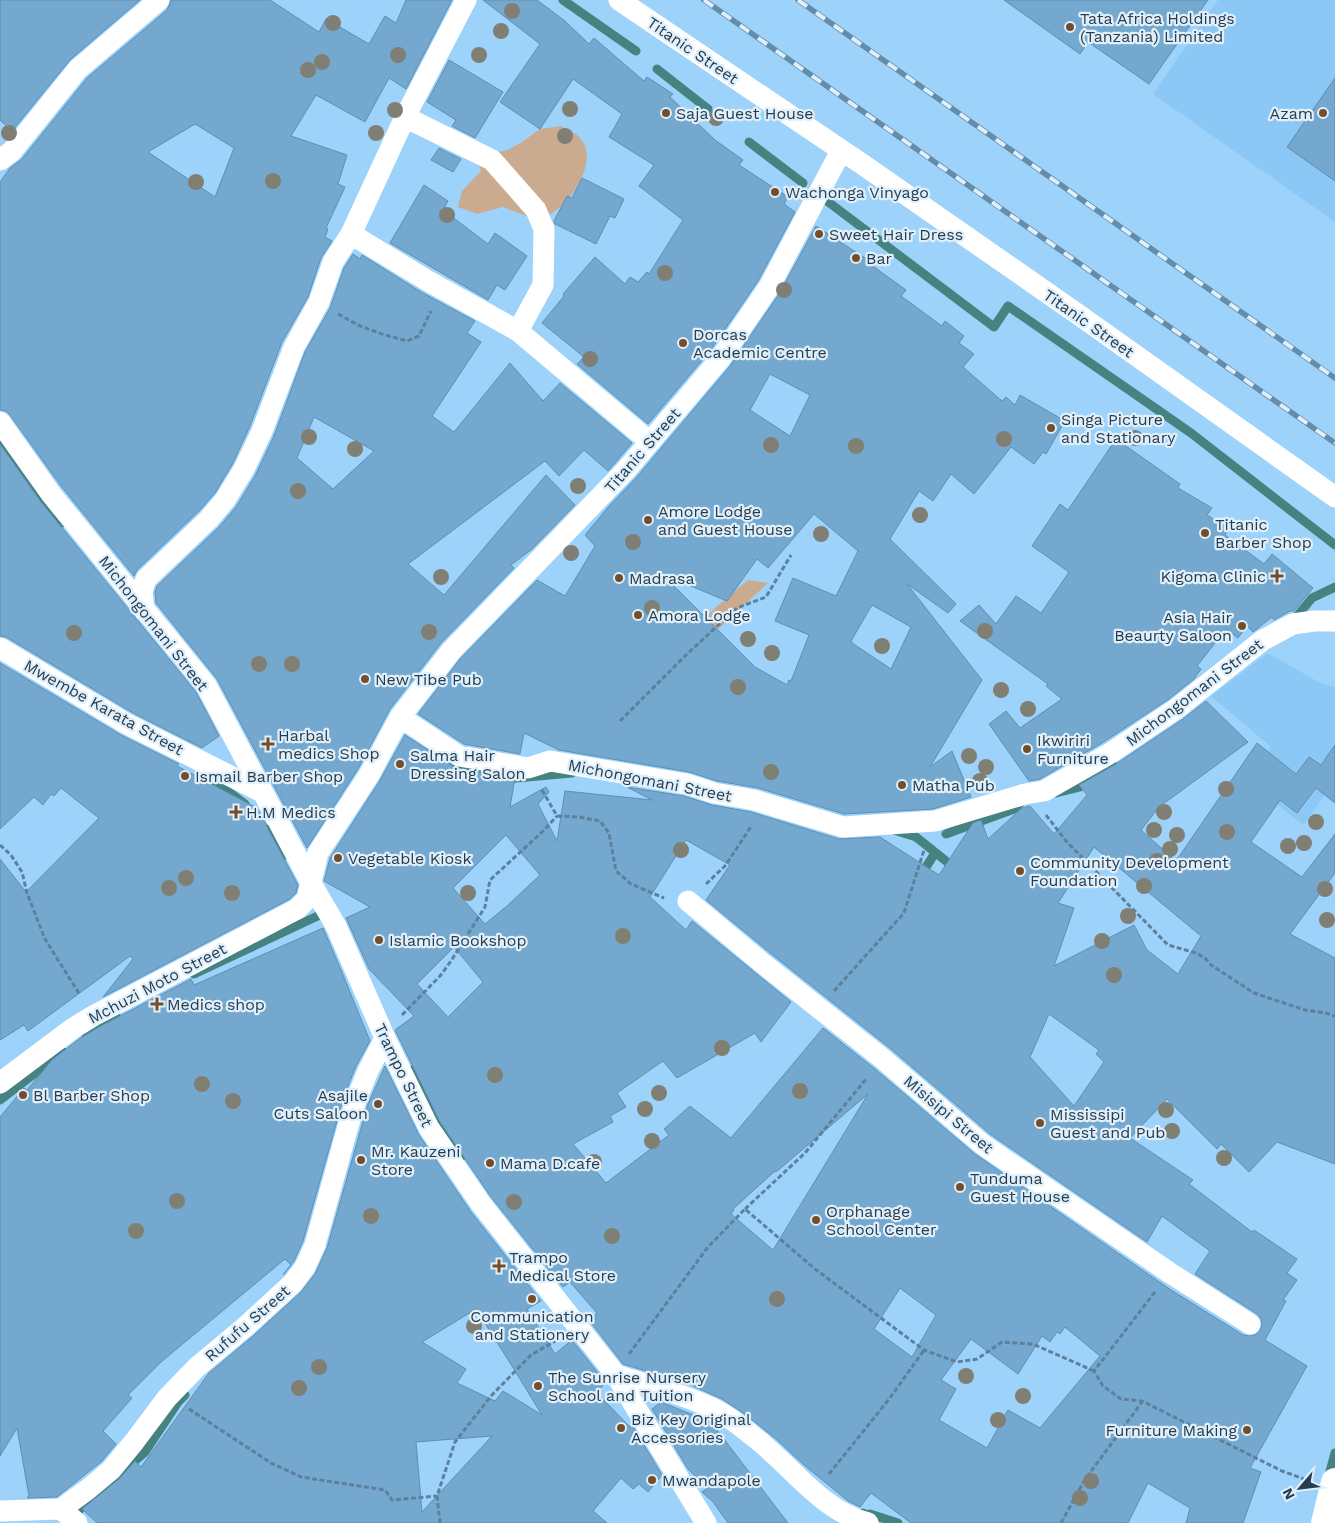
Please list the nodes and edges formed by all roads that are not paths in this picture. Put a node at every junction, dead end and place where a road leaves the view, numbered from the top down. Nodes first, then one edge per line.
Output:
1 (159, 0) edge
2 (466, 0) edge
3 (619, 0) edge
4 (405, 117) junction
5 (841, 151) junction
6 (0, 160) edge
7 (352, 234) junction
8 (518, 331) junction
9 (0, 422) edge
10 (650, 442) junction
11 (1335, 497) edge
12 (144, 610) junction
13 (1335, 622) edge
14 (0, 648) edge
15 (400, 717) junction
16 (262, 792) junction
17 (312, 885) junction
18 (688, 901) road end
19 (385, 1038) junction
20 (0, 1083) edge
21 (1250, 1324) dead end
22 (616, 1375) junction
23 (1334, 1486) edge
24 (0, 1511) edge
25 (69, 1516) edge
26 (706, 1523) edge
27 (868, 1523) edge
28 (1325, 1523) edge

1 - 6 street
2 - 4 street
3 - 5 street, Titanic Street
4 - 7 street
4 - 8 street
5 - 10 street, Titanic Street
5 - 11 street, Titanic Street
7 - 8 street
7 - 12 street
8 - 10 street
9 - 12 street, Michongomani Street
10 - 15 street, Titanic Street
12 - 16 street, Michongomani Street
13 - 15 street, Michongomani Street
14 - 16 street, Mwembe Karata Street
15 - 17 street
16 - 17 street, Michongomani Street
17 - 19 street, Trampo Street
17 - 20 street, Mchuzi Moto Street
18 - 21 street, Misisipi Street
19 - 22 street, Trampo Street
19 - 25 street, Rufufu Street
22 - 26 street, Trampo Street
22 - 27 street
23 - 28 main road
24 - 25 street, Rufufu Street

